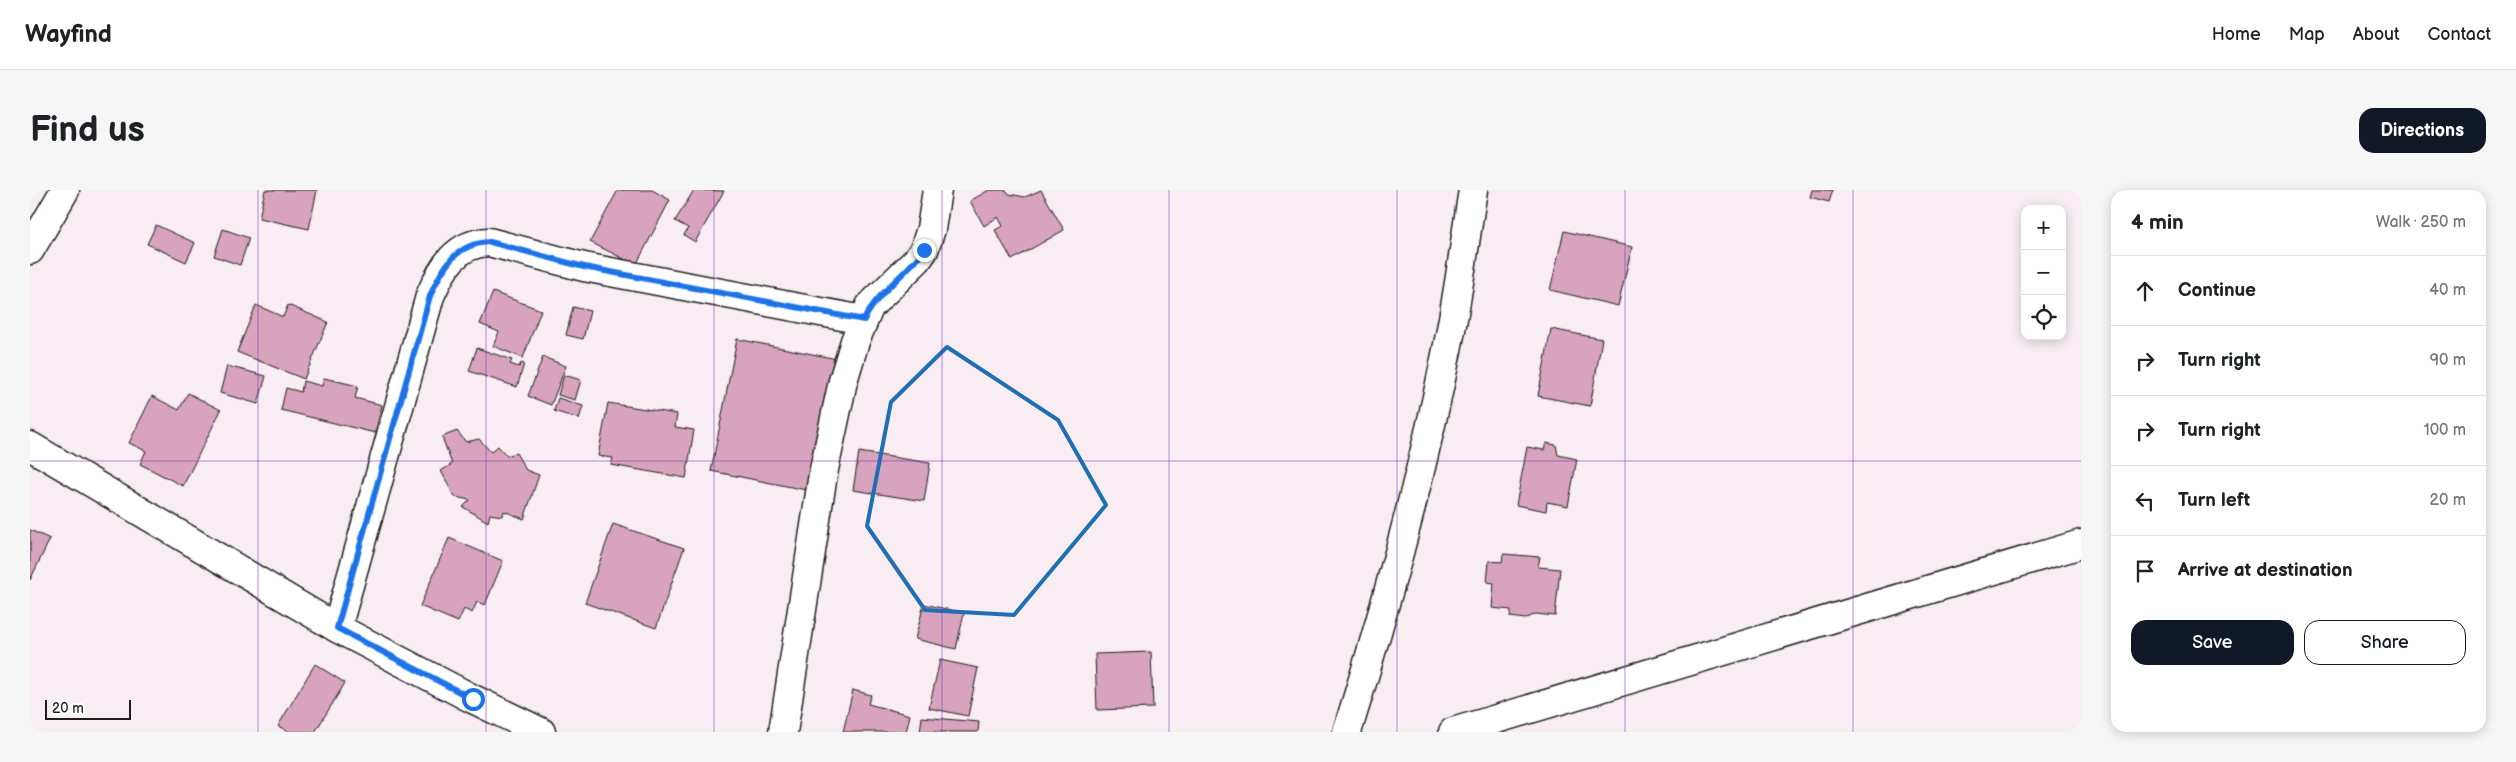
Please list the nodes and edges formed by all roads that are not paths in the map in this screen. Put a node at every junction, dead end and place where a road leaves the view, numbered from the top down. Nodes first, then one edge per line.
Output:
1 (65, 190) edge
2 (937, 190) edge
3 (1473, 190) edge
4 (30, 250) edge
5 (864, 320) junction
6 (30, 446) edge
7 (2081, 544) edge
8 (337, 628) junction
9 (1481, 728) edge
10 (541, 732) edge
11 (783, 732) edge
12 (1347, 732) edge
13 (1453, 732) edge

1 - 4 street
2 - 5 street
3 - 12 street
5 - 8 street
5 - 11 street
6 - 8 street
7 - 9 street
8 - 10 street
9 - 13 street

